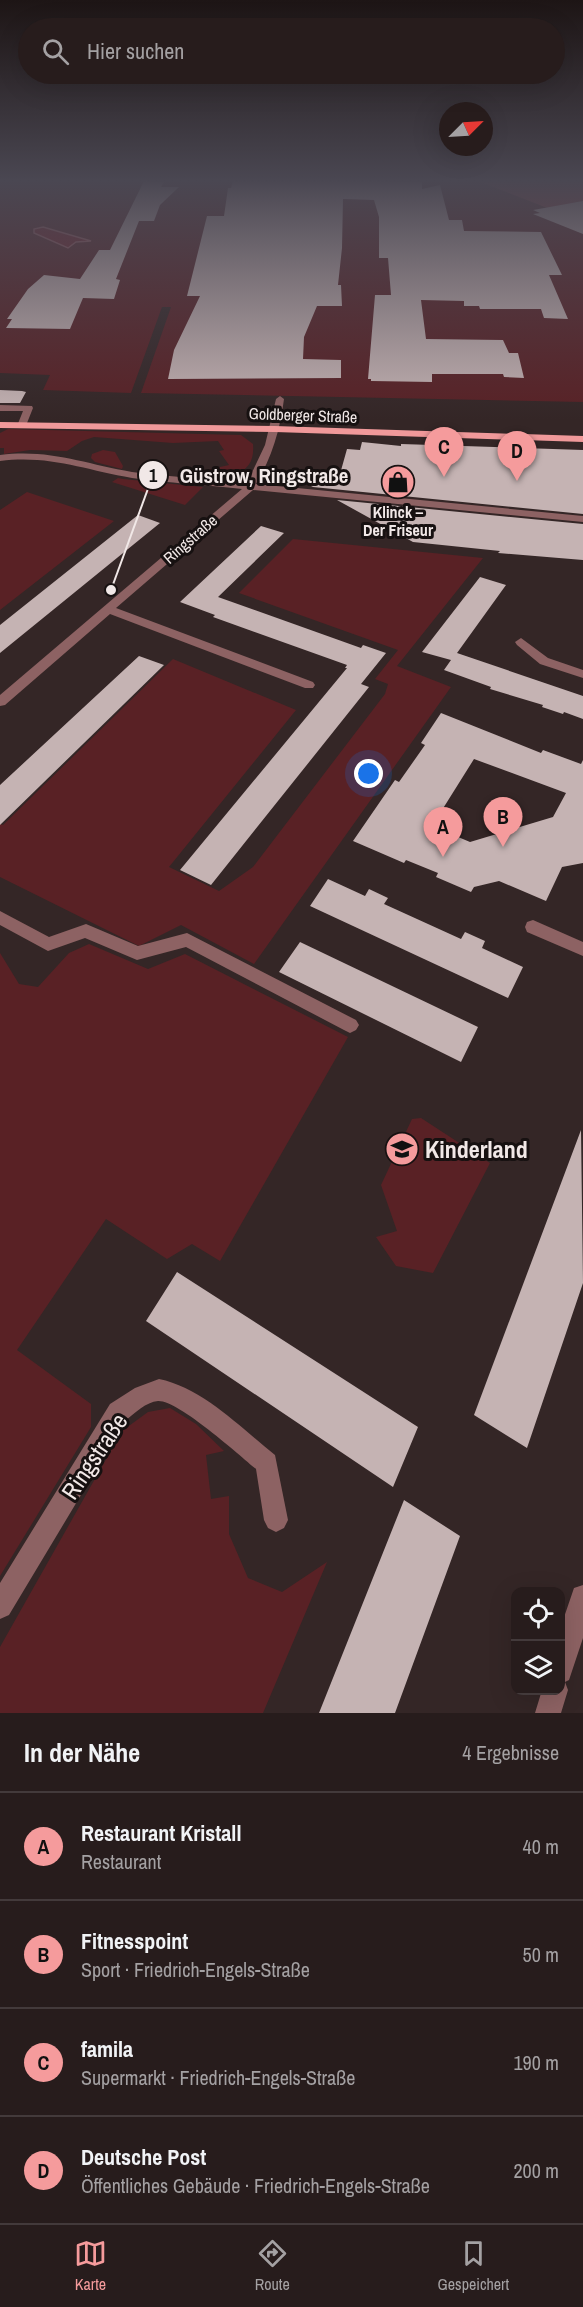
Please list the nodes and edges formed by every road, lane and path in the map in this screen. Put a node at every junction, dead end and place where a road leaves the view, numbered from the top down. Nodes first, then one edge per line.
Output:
1 (280, 399) dead end
2 (0, 408) edge
3 (0, 426) edge
4 (22, 426) junction
5 (275, 429) junction
6 (583, 439) edge
7 (0, 458) edge
8 (249, 488) junction
9 (583, 519) edge
10 (108, 609) junction
11 (521, 642) dead end
12 (583, 674) edge
13 (309, 685) dead end
14 (0, 702) edge
15 (0, 917) edge
16 (533, 927) dead end
17 (583, 950) edge
18 (350, 1025) dead end
19 (276, 1520) dead end
20 (583, 1596) edge
21 (0, 1606) edge
22 (565, 1657) edge
23 (553, 1695) edge
24 (548, 1713) edge

1 - 5 street, Ringstraße
2 - 4 street
3 - 4 main road, Goldberger Straße
4 - 5 main road, Goldberger Straße
5 - 6 main road, Goldberger Straße
5 - 8 street, Ringstraße
7 - 8 street
8 - 9 street
8 - 10 street, Ringstraße
10 - 13 street
10 - 14 street, Ringstraße
11 - 12 street
15 - 18 street
16 - 17 street
19 - 21 street, Ringstraße
20 - 22 street
23 - 24 street

